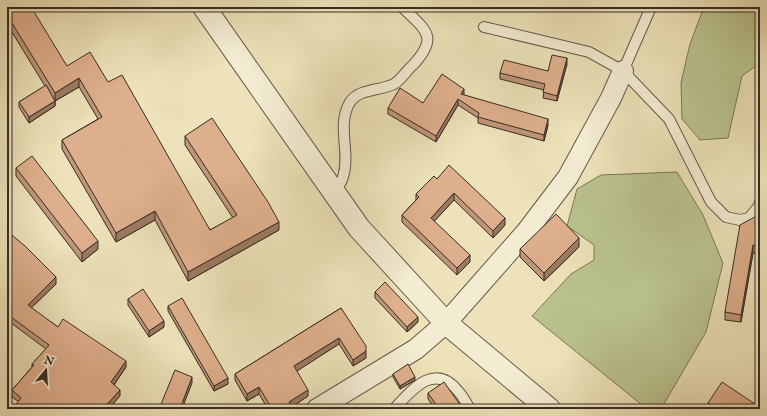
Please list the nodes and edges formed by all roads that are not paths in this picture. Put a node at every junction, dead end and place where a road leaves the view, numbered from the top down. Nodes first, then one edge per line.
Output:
1 (204, 7) edge
2 (402, 7) edge
3 (651, 7) edge
4 (484, 27) dead end
5 (623, 71) junction
6 (334, 192) junction
7 (760, 202) edge
8 (446, 323) junction
9 (317, 409) edge
10 (394, 409) edge
11 (470, 409) edge
12 (549, 409) edge

1 - 6 street
2 - 6 lane
3 - 5 lane
4 - 5 lane
5 - 7 lane
5 - 8 street
6 - 8 street
8 - 9 street
8 - 12 street
10 - 11 lane

